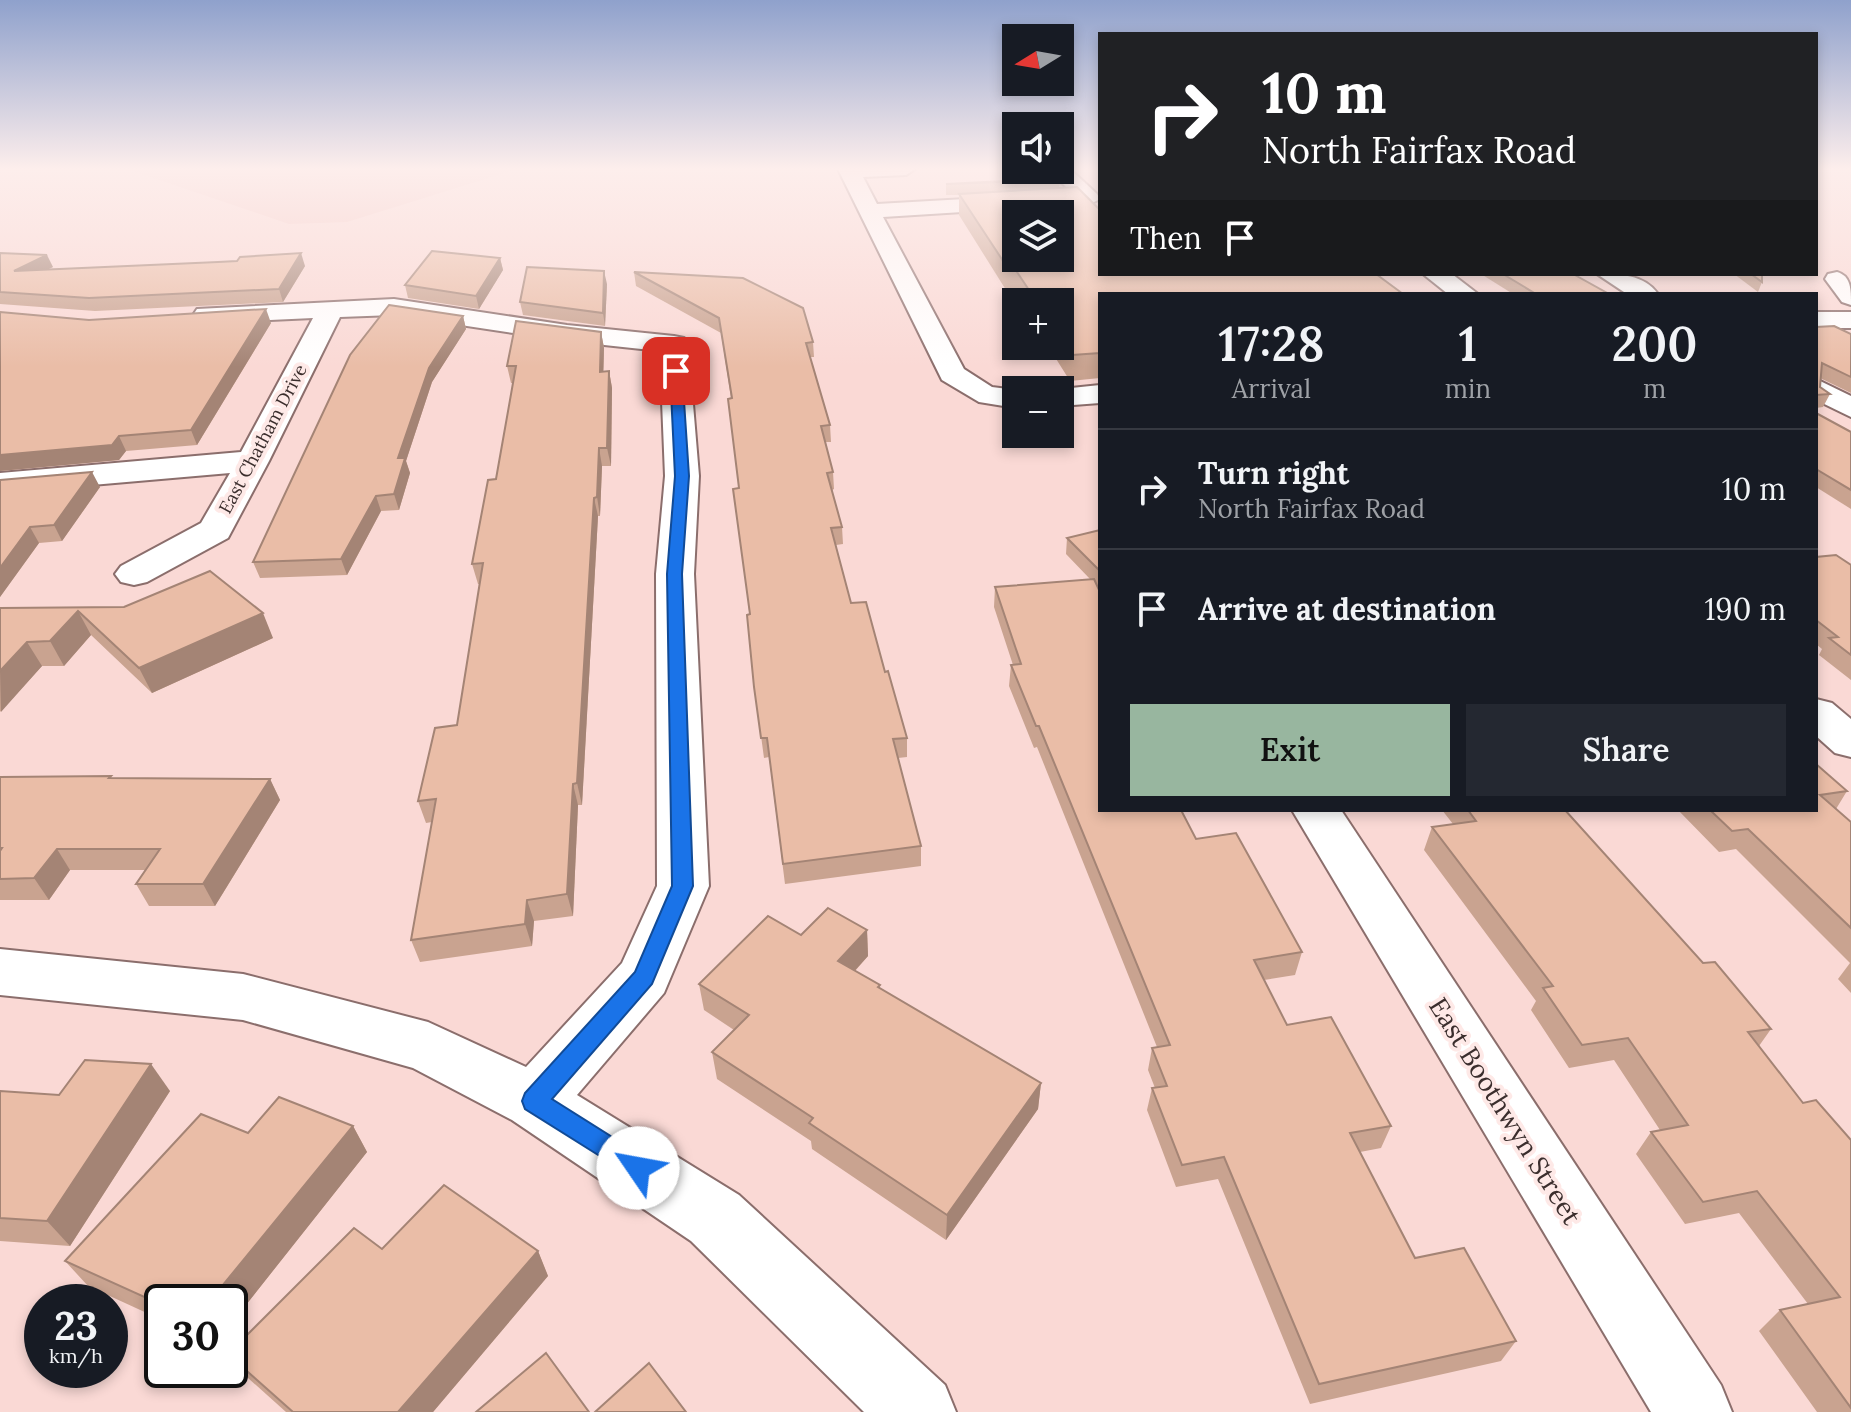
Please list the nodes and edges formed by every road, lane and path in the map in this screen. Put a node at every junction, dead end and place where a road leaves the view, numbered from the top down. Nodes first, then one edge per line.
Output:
1 (881, 235) edge
2 (1438, 276) edge
3 (1613, 276) edge
4 (1462, 292) edge
5 (1641, 292) edge
6 (331, 308) junction
7 (173, 317) edge
8 (1818, 320) edge
9 (1851, 320) edge
10 (1818, 389) edge
11 (1098, 394) edge
12 (1074, 396) edge
13 (1002, 400) edge
14 (1851, 408) edge
15 (253, 461) junction
16 (0, 483) edge
17 (134, 574) dead end
18 (1818, 715) edge
19 (1851, 742) edge
20 (1317, 812) edge
21 (0, 972) edge
22 (534, 1101) junction
23 (918, 1412) edge
24 (1694, 1412) edge

1 - 13 street
2 - 4 street
3 - 5 street
6 - 7 street
6 - 15 street, East Chatham Drive
6 - 22 street
8 - 9 street
10 - 14 street
11 - 12 street
15 - 16 street
15 - 17 street, East Chatham Drive
18 - 19 street
20 - 24 street, East Boothwyn Street
21 - 22 street
22 - 23 street

